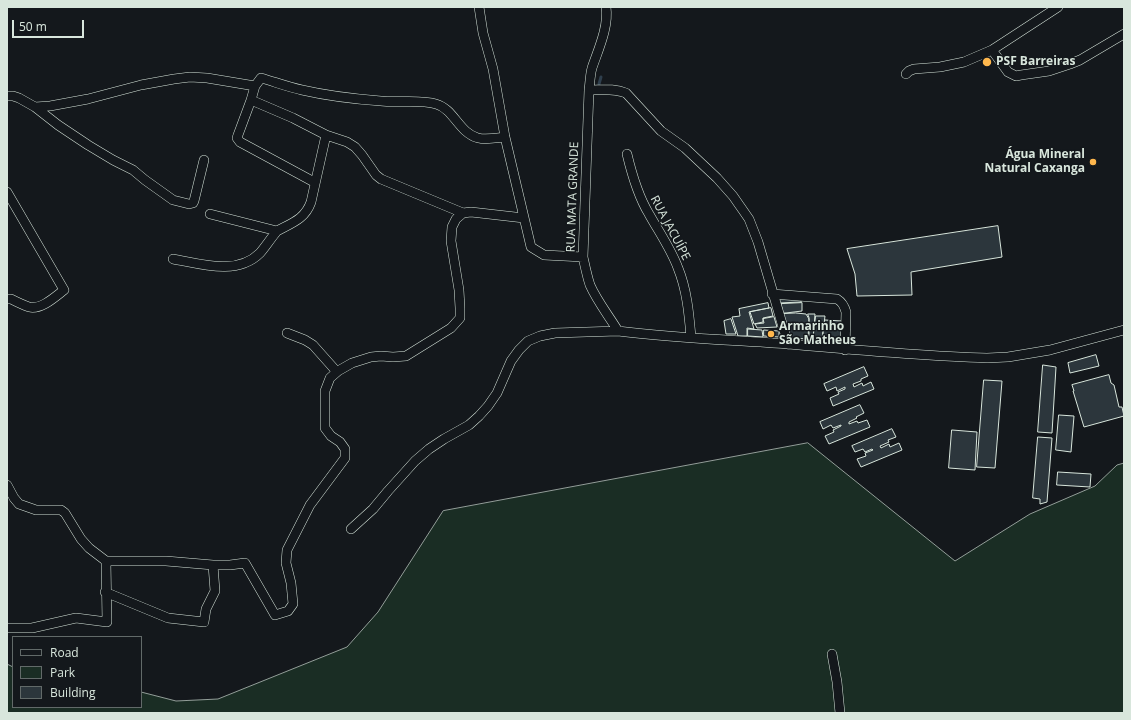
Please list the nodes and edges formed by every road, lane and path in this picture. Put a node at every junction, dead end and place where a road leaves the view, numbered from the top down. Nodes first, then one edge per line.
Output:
1 (479, 7) edge
2 (606, 7) edge
3 (1055, 8) edge
4 (1124, 34) edge
5 (992, 50) junction
6 (906, 74) dead end
7 (255, 86) junction
8 (589, 90) junction
9 (7, 96) edge
10 (251, 100) junction
11 (35, 107) junction
12 (326, 135) junction
13 (505, 137) junction
14 (627, 154) dead end
15 (204, 160) dead end
16 (314, 182) junction
17 (7, 192) edge
18 (463, 213) junction
19 (210, 214) dead end
20 (524, 218) junction
21 (277, 231) junction
22 (583, 257) junction
23 (173, 259) dead end
24 (772, 294) junction
25 (7, 299) edge
26 (1124, 330) edge
27 (618, 331) junction
28 (287, 333) dead end
29 (691, 338) junction
30 (788, 344) junction
31 (845, 350) junction
32 (337, 372) junction
33 (7, 485) edge
34 (10, 500) edge
35 (351, 529) dead end
36 (106, 561) junction
37 (214, 565) junction
38 (105, 592) junction
39 (7, 628) edge
40 (832, 654) dead end
41 (840, 713) edge

1 - 13 street
2 - 8 street, RUA MATA GRANDE
3 - 5 street
4 - 5 street
5 - 6 street
7 - 10 street
7 - 11 street
7 - 13 street
8 - 22 street, RUA MATA GRANDE
8 - 24 street
9 - 11 street
10 - 12 street
10 - 16 street
11 - 15 street
12 - 16 street
12 - 18 street
13 - 20 street
14 - 29 street, RUA JACUÍPE
16 - 21 street
17 - 25 street
18 - 20 street
18 - 32 street
19 - 21 street
20 - 22 street
21 - 23 street
22 - 27 street, RUA MATA GRANDE
24 - 30 street
24 - 31 street
26 - 31 street
27 - 29 street
27 - 35 street
28 - 32 street
29 - 30 street
30 - 31 street
32 - 37 street
33 - 34 street
34 - 36 street
36 - 37 street
36 - 38 street
37 - 38 street
38 - 39 street
40 - 41 street

